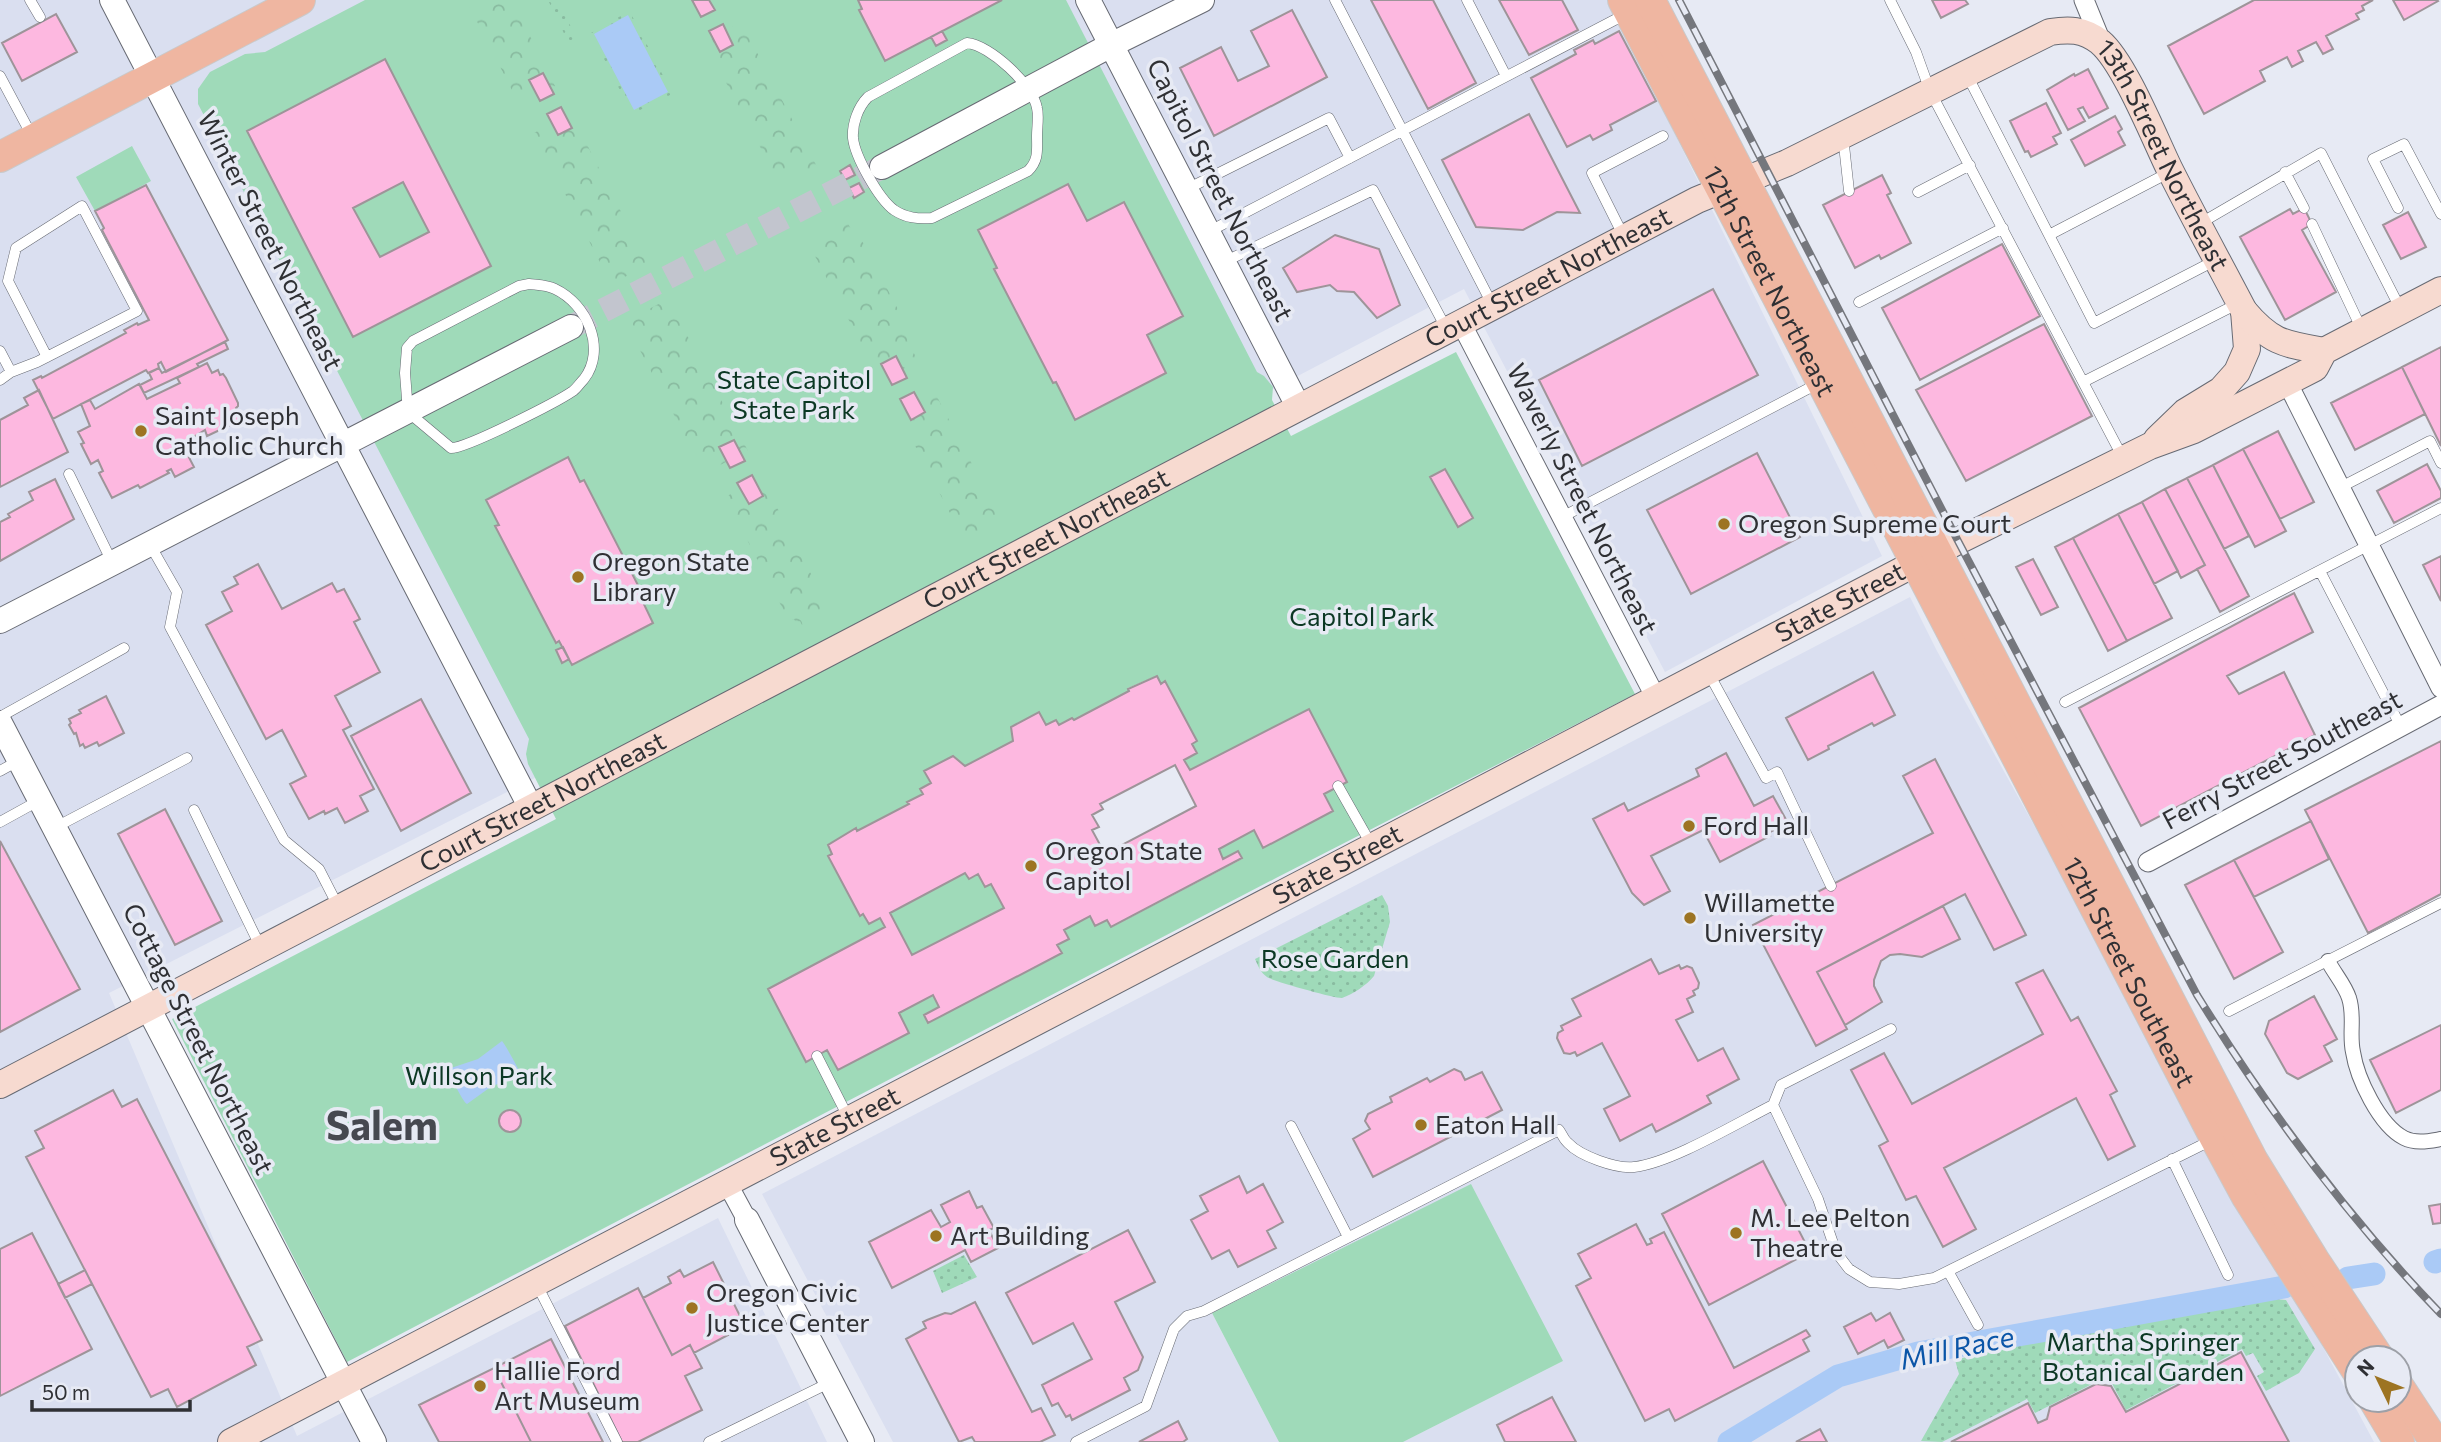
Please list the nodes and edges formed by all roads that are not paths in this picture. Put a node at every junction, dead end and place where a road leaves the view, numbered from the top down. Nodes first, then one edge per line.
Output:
1 (30, 0) edge
2 (112, 0) edge
3 (300, 0) edge
4 (1088, 0) edge
5 (1202, 0) edge
6 (1335, 0) edge
7 (1467, 0) edge
8 (1890, 0) edge
9 (2084, 0) edge
10 (1634, 4) edge
11 (40, 17) dead end
12 (2102, 44) junction
13 (1111, 45) junction
14 (1966, 73) junction
15 (0, 76) edge
16 (1506, 76) junction
17 (152, 78) junction
18 (1029, 89) junction
19 (1930, 92) junction
20 (1402, 131) junction
21 (1664, 136) dead end
22 (1843, 136) junction
23 (33, 139) junction
24 (0, 157) edge
25 (1350, 158) junction
26 (1970, 166) junction
27 (882, 167) tunnel mouth
28 (2171, 172) junction
29 (2284, 172) junction
30 (1733, 185) junction
31 (1186, 189) junction
32 (1849, 191) dead end
33 (1918, 192) dead end
34 (2304, 208) dead end
35 (2398, 208) dead end
36 (2441, 214) edge
37 (2198, 224) junction
38 (2312, 224) dead end
39 (2003, 228) junction
40 (1208, 232) junction
41 (2049, 235) junction
42 (1625, 239) junction
43 (2217, 259) junction
44 (1224, 262) junction
45 (2441, 290) edge
46 (1859, 302) dead end
47 (2242, 306) junction
48 (1493, 307) junction
49 (2401, 310) junction
50 (571, 327) tunnel mouth
51 (1454, 327) junction
52 (2362, 330) junction
53 (0, 351) edge
54 (2324, 351) junction
55 (47, 357) junction
56 (11, 372) junction
57 (0, 380) edge
58 (1822, 382) junction
59 (2082, 382) junction
60 (2287, 382) junction
61 (1299, 408) junction
62 (408, 412) junction
63 (343, 446) junction
64 (2150, 446) junction
65 (2123, 459) junction
66 (2441, 463) edge
67 (69, 474) dead end
68 (2340, 487) junction
69 (2441, 508) edge
70 (1562, 517) junction
71 (149, 543) junction
72 (2370, 545) junction
73 (1925, 558) junction
74 (112, 562) junction
75 (2320, 571) junction
76 (0, 621) edge
77 (124, 648) dead end
78 (1708, 672) junction
79 (2441, 688) edge
80 (1656, 698) junction
81 (2065, 702) dead end
82 (2441, 705) edge
83 (0, 717) edge
84 (0, 723) edge
85 (2401, 726) junction
86 (187, 758) dead end
87 (10, 765) edge
88 (1338, 786) dead end
89 (41, 800) junction
90 (531, 808) junction
91 (194, 810) dead end
92 (0, 822) edge
93 (55, 828) junction
94 (1372, 846) junction
95 (2148, 862) dead end
96 (1831, 886) dead end
97 (2441, 903) edge
98 (339, 908) junction
99 (261, 949) junction
100 (2328, 961) junction
101 (149, 1007) junction
102 (2229, 1011) dead end
103 (1891, 1028) dead end
104 (817, 1056) dead end
105 (0, 1085) edge
106 (1773, 1105) junction
107 (849, 1119) junction
108 (1291, 1126) dead end
109 (2215, 1138) junction
110 (2441, 1139) edge
111 (2172, 1159) junction
112 (727, 1183) junction
113 (747, 1220) joint
114 (1348, 1237) junction
115 (1948, 1271) junction
116 (2228, 1275) dead end
117 (536, 1282) junction
118 (1978, 1325) dead end
119 (2370, 1344) edge
120 (2343, 1349) edge
121 (831, 1382) junction
122 (344, 1383) junction
123 (2413, 1408) edge
124 (2382, 1414) edge
125 (858, 1441) edge
126 (231, 1442) edge
127 (374, 1442) edge
128 (617, 1442) edge
129 (709, 1442) edge
130 (1076, 1442) edge
131 (2399, 1442) edge
132 (2435, 1442) edge

1 - 11 lane
2 - 17 street, Winter Street Northeast
3 - 17 main road
4 - 13 street, Capitol Street Northeast
5 - 13 street
6 - 20 lane
7 - 16 lane
8 - 19 lane
9 - 12 street, 13th Street Northeast
10 - 16 lane
10 - 30 main road, 12th Street Northeast
12 - 14 main road, Court Street Northeast
12 - 28 main road, 13th Street Northeast
13 - 18 street
13 - 31 street, Capitol Street Northeast
14 - 19 main road, Court Street Northeast
14 - 41 lane
15 - 23 lane
16 - 20 lane
17 - 23 main road
17 - 63 street, Winter Street Northeast
18 - 18 lane
18 - 27 street
19 - 22 main road, Court Street Northeast
19 - 26 lane
20 - 25 lane
20 - 48 lane
21 - 42 lane
22 - 30 main road, Court Street Northeast
22 - 32 lane
23 - 24 main road
25 - 31 lane
25 - 40 lane
26 - 33 lane
26 - 39 lane
28 - 37 main road, 13th Street Northeast
28 - 41 lane
29 - 34 lane
29 - 37 lane
29 - 49 lane
30 - 42 main road, Court Street Northeast
30 - 58 main road, 12th Street Northeast
30 - 73 main road, 12th Street Northeast
31 - 40 street, Capitol Street Northeast
35 - 36 lane
37 - 43 main road, 13th Street Northeast
38 - 52 lane
39 - 46 lane
39 - 59 lane
40 - 44 street, Capitol Street Northeast
41 - 43 lane
42 - 48 main road, Court Street Northeast
43 - 47 main road, 13th Street Northeast
44 - 51 lane
44 - 61 street, Capitol Street Northeast
45 - 49 main road, State Street
47 - 54 main road
47 - 59 lane
47 - 64 main road
48 - 51 main road, Court Street Northeast
49 - 52 main road, State Street
50 - 62 street
51 - 61 main road, Court Street Northeast
51 - 70 street, Waverly Street Northeast
52 - 54 main road, State Street
53 - 56 lane
54 - 60 main road, State Street
55 - 55 lane
55 - 56 lane
56 - 57 lane
58 - 70 lane
58 - 73 main road, 12th Street Northeast
59 - 65 lane
60 - 64 main road, State Street
60 - 68 street
61 - 90 main road, Court Street Northeast
62 - 62 lane
62 - 63 street
63 - 71 street
63 - 90 street, Winter Street Northeast
64 - 65 main road, State Street
65 - 73 main road, State Street
66 - 68 lane
67 - 74 lane
68 - 72 street
69 - 72 lane
70 - 80 street, Waverly Street Northeast
71 - 74 street
71 - 98 lane
72 - 75 lane
72 - 79 street
73 - 78 main road, State Street
73 - 109 main road, 12th Street Southeast
73 - 119 main road, 12th Street Southeast
74 - 76 street
75 - 81 lane
75 - 85 lane
77 - 83 lane
78 - 80 main road, State Street
78 - 96 lane
80 - 94 main road, State Street
82 - 85 street, Ferry Street Southeast
84 - 87 street, Cottage Street Northeast
85 - 95 street, Ferry Street Southeast
86 - 93 lane
87 - 89 street, Cottage Street Northeast
88 - 94 lane
89 - 92 lane
89 - 93 street, Cottage Street Northeast
90 - 98 main road, Court Street Northeast
91 - 99 lane
93 - 101 street, Cottage Street Northeast
94 - 107 main road, State Street
97 - 100 lane
98 - 99 main road, Court Street Northeast
99 - 101 main road, Court Street Northeast
100 - 102 lane
100 - 110 street
101 - 105 main road, Court Street Northeast
101 - 122 street, Cottage Street Northeast
103 - 106 lane
104 - 107 lane
106 - 114 lane
106 - 115 lane
107 - 112 main road, State Street
108 - 114 lane
109 - 111 lane
109 - 120 main road, 12th Street Southeast
111 - 115 lane
111 - 116 lane
112 - 113 street
112 - 117 main road, State Street
113 - 121 street
114 - 130 lane
115 - 118 lane
117 - 122 main road, State Street
117 - 128 lane
121 - 125 street
121 - 129 lane
122 - 126 main road, State Street
122 - 127 street, Cottage Street Northeast
123 - 132 main road
124 - 131 main road

